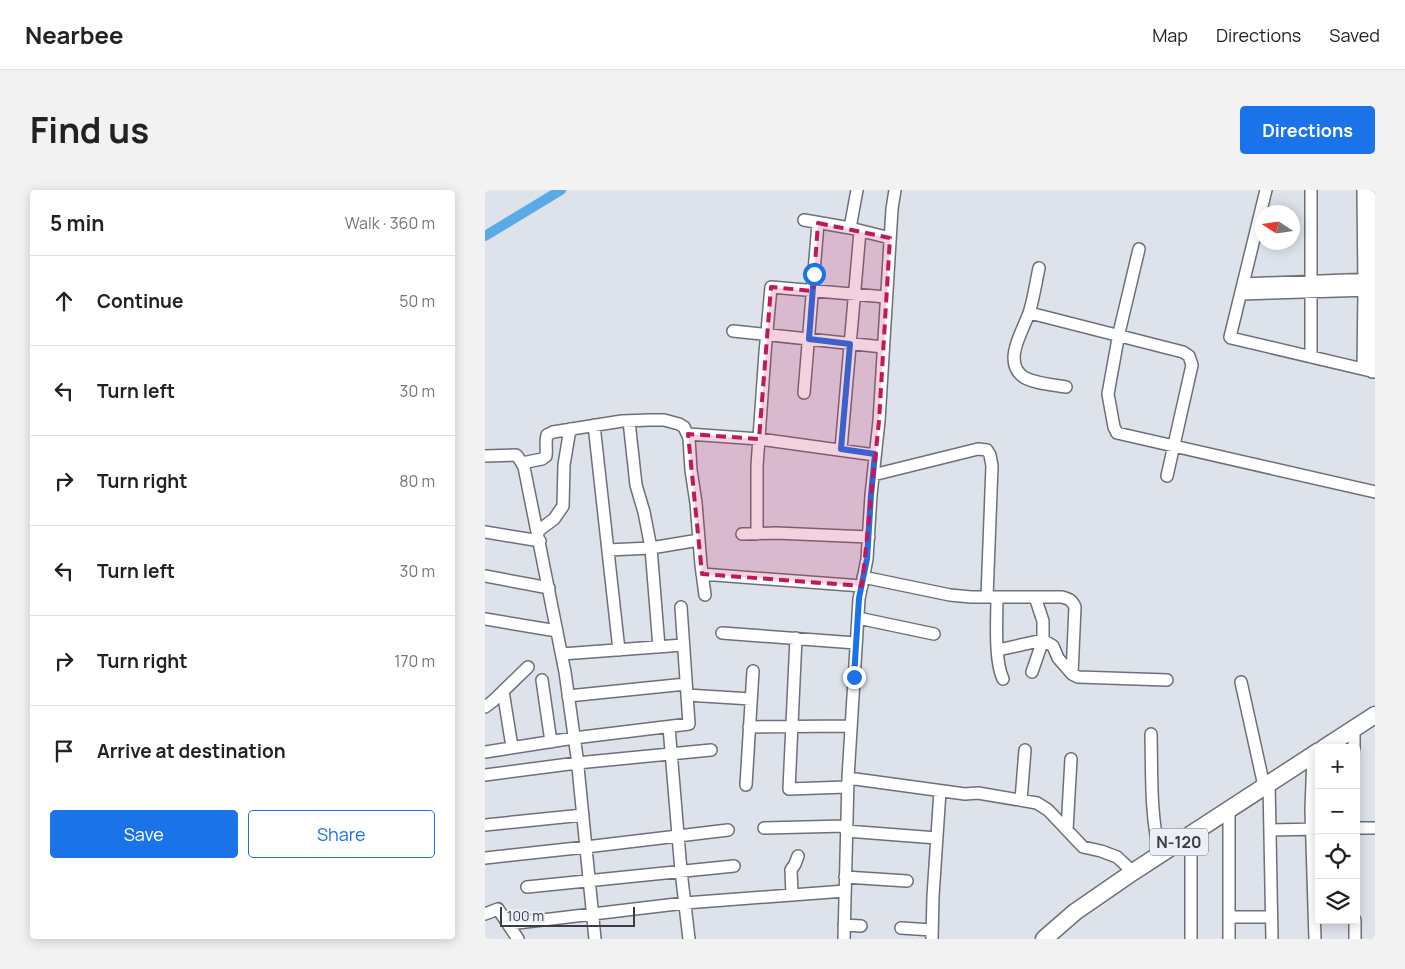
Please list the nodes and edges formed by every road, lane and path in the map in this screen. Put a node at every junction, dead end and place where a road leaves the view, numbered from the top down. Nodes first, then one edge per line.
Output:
1 (857, 190) edge
2 (895, 190) edge
3 (1266, 190) edge
4 (1311, 190) edge
5 (1368, 193) edge
6 (804, 220) dead end
7 (818, 223) junction
8 (855, 229) junction
9 (890, 238) junction
10 (1139, 249) dead end
11 (1039, 268) dead end
12 (1371, 285) edge
13 (1311, 287) junction
14 (1242, 289) junction
15 (813, 290) junction
16 (855, 294) junction
17 (886, 297) junction
18 (1029, 312) junction
19 (733, 331) dead end
20 (767, 335) junction
21 (1118, 335) junction
22 (809, 339) junction
23 (850, 344) junction
24 (883, 347) junction
25 (1311, 357) junction
26 (1370, 371) edge
27 (1066, 387) dead end
28 (805, 393) dead end
29 (629, 421) junction
30 (594, 425) junction
31 (570, 429) junction
32 (688, 434) junction
33 (759, 439) junction
34 (1174, 446) junction
35 (841, 449) junction
36 (875, 454) junction
37 (485, 456) edge
38 (522, 463) junction
39 (873, 475) junction
40 (1167, 476) dead end
41 (1375, 492) edge
42 (485, 532) edge
43 (742, 534) dead end
44 (757, 534) junction
45 (539, 536) junction
46 (869, 537) junction
47 (699, 540) junction
48 (651, 548) junction
49 (608, 550) junction
50 (702, 574) junction
51 (485, 576) edge
52 (863, 582) junction
53 (549, 588) junction
54 (705, 595) dead end
55 (992, 597) junction
56 (1035, 597) junction
57 (681, 607) dead end
58 (858, 618) junction
59 (485, 619) edge
60 (557, 631) junction
61 (722, 632) dead end
62 (934, 634) dead end
63 (796, 638) junction
64 (1043, 640) junction
65 (856, 643) junction
66 (683, 645) junction
67 (659, 647) junction
68 (619, 650) junction
69 (998, 650) junction
70 (562, 654) junction
71 (529, 667) dead end
72 (753, 671) dead end
73 (1032, 672) dead end
74 (1072, 674) junction
75 (1003, 678) dead end
76 (542, 680) dead end
77 (1167, 680) dead end
78 (1241, 682) dead end
79 (686, 689) junction
80 (503, 691) junction
81 (568, 696) junction
82 (751, 699) junction
83 (485, 707) edge
84 (1375, 715) edge
85 (851, 726) junction
86 (669, 727) junction
87 (749, 727) junction
88 (792, 727) junction
89 (1355, 728) junction
90 (1151, 734) dead end
91 (574, 738) junction
92 (551, 742) junction
93 (1329, 744) edge
94 (1354, 744) edge
95 (512, 748) junction
96 (711, 750) dead end
97 (1025, 750) dead end
98 (485, 752) edge
99 (1315, 753) edge
100 (672, 754) junction
101 (1071, 759) dead end
102 (577, 762) junction
103 (485, 775) edge
104 (847, 783) junction
105 (1267, 784) junction
106 (746, 785) dead end
107 (940, 791) junction
108 (1021, 800) junction
109 (1229, 809) junction
110 (583, 815) junction
111 (485, 825) edge
112 (764, 828) dead end
113 (1360, 828) edge
114 (1375, 828) edge
115 (846, 829) junction
116 (1315, 829) edge
117 (728, 830) dead end
118 (1067, 830) junction
119 (1269, 830) junction
120 (1191, 834) junction
121 (1315, 834) edge
122 (679, 836) junction
123 (937, 838) junction
124 (586, 847) junction
125 (1160, 854) junction
126 (797, 856) dead end
127 (485, 858) edge
128 (734, 866) dead end
129 (681, 871) junction
130 (1133, 872) junction
131 (845, 877) junction
132 (590, 881) junction
133 (907, 881) dead end
134 (527, 887) dead end
135 (845, 891) junction
136 (791, 895) junction
137 (685, 904) junction
138 (485, 914) edge
139 (593, 915) junction
140 (1271, 916) junction
141 (1229, 917) junction
142 (509, 924) junction
143 (1355, 924) edge
144 (844, 925) junction
145 (861, 926) dead end
146 (901, 928) dead end
147 (932, 935) edge
148 (689, 938) edge
149 (518, 939) edge
150 (595, 939) edge
151 (677, 939) edge
152 (844, 939) edge
153 (1044, 939) edge
154 (1191, 939) edge
155 (1229, 939) edge
156 (1271, 939) edge
157 (1315, 939) edge
158 (1355, 939) edge

1 - 8 street
2 - 9 street
3 - 14 street
4 - 13 street
5 - 12 street
6 - 7 street
7 - 8 street
7 - 15 street
8 - 9 street
8 - 16 street
9 - 17 street
10 - 21 street
11 - 18 street
12 - 13 street
12 - 26 street
13 - 14 street
13 - 25 street
14 - 25 street
15 - 16 street
15 - 20 street
15 - 22 street
16 - 17 street
16 - 23 street
17 - 24 street
18 - 21 street
18 - 27 street
19 - 20 street
20 - 22 street
20 - 33 street
21 - 34 street
21 - 34 street
22 - 23 street
22 - 28 street
23 - 24 street
23 - 35 street
24 - 36 street
25 - 26 street
29 - 30 street
29 - 32 street
29 - 48 street
30 - 31 street
30 - 49 street
31 - 38 street
31 - 45 street
32 - 33 street
32 - 47 street
33 - 35 street
33 - 44 street
34 - 40 street
34 - 41 street
35 - 36 street
36 - 39 street
37 - 38 street
38 - 45 street
39 - 46 street
39 - 55 street
42 - 45 street
43 - 44 street
44 - 46 street
45 - 53 street
46 - 52 street
47 - 48 street
47 - 50 street
48 - 49 street
48 - 67 street
49 - 68 street
50 - 52 street
50 - 54 street
51 - 53 street
52 - 55 street
52 - 58 street
53 - 60 street
55 - 56 street
55 - 69 street
56 - 64 street
56 - 74 street
57 - 66 street
58 - 62 street
58 - 65 street
59 - 60 street
60 - 70 street
61 - 63 street
63 - 65 street
63 - 88 street
64 - 69 street
64 - 73 street
64 - 74 street
65 - 85 street
66 - 67 street
66 - 79 street
67 - 68 street
68 - 70 street
69 - 75 street
70 - 81 street
71 - 80 street
72 - 82 street
74 - 77 street
76 - 92 street
78 - 105 street
79 - 81 street
79 - 82 street
79 - 86 street
80 - 83 street
80 - 95 street
81 - 91 street
82 - 87 street
84 - 89 highway, N-120
85 - 88 street
85 - 104 street
86 - 91 street
86 - 100 street
87 - 88 street
87 - 106 street
88 - 104 street
89 - 93 highway, N-120
89 - 94 street
90 - 125 street
91 - 92 street
91 - 102 street
92 - 95 street
95 - 98 street
96 - 100 street
97 - 108 street
99 - 105 highway, N-120
100 - 102 street
100 - 122 street
101 - 118 street
102 - 103 street
102 - 110 street
104 - 107 street
104 - 115 street
105 - 109 highway, N-120
105 - 119 street
107 - 108 street
107 - 123 street
108 - 118 street
109 - 120 highway, N-120
109 - 141 street
110 - 111 street
110 - 124 street
112 - 115 street
113 - 114 street
115 - 123 street
115 - 131 street
116 - 119 street
117 - 122 street
118 - 130 street
119 - 140 street
120 - 125 highway, N-120
120 - 154 street
121 - 157 street
122 - 124 street
122 - 129 street
123 - 147 street
124 - 127 street
124 - 132 street
125 - 130 highway, N-120
126 - 136 street
128 - 129 street
129 - 132 street
129 - 137 street
130 - 153 highway, N-120
131 - 133 street
131 - 135 street
132 - 134 street
132 - 139 street
135 - 136 street
135 - 144 street
136 - 137 street
137 - 139 street
137 - 148 street
138 - 142 street
139 - 142 street
139 - 150 street
140 - 141 street
140 - 156 street
141 - 155 street
142 - 149 street
143 - 158 street
144 - 145 street
144 - 152 street
146 - 147 street
148 - 151 street

